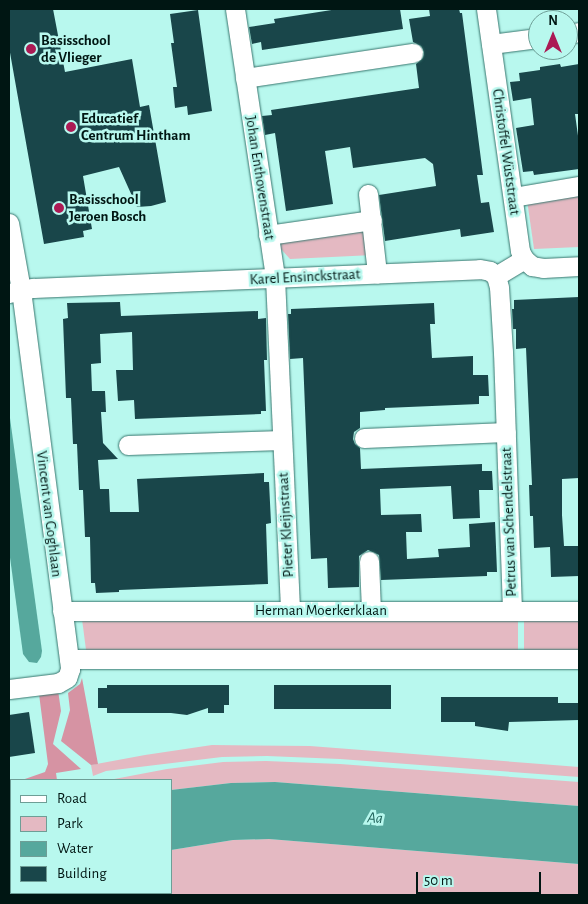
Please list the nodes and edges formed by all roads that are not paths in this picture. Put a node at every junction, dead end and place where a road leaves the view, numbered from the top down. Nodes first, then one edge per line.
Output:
1 (235, 9) edge
2 (486, 9) edge
3 (528, 39) edge
4 (491, 44) junction
5 (413, 53) dead end
6 (245, 78) junction
7 (579, 186) edge
8 (368, 194) dead end
9 (512, 197) junction
10 (372, 220) junction
11 (9, 224) edge
12 (268, 235) junction
13 (524, 259) junction
14 (579, 266) edge
15 (377, 273) junction
16 (496, 276) junction
17 (275, 278) junction
18 (15, 291) edge
19 (506, 432) junction
20 (364, 438) dead end
21 (282, 440) junction
22 (128, 446) dead end
23 (369, 561) dead end
24 (62, 611) junction
25 (290, 611) junction
26 (371, 611) junction
27 (512, 611) junction
28 (579, 611) edge
29 (69, 659) junction
30 (579, 659) edge
31 (9, 689) edge

1 - 6 street, Johan Enthovenstraat
2 - 4 street, Christoffel Wüststraat
3 - 4 street
4 - 9 street, Christoffel Wüststraat
5 - 6 street
6 - 12 street, Johan Enthovenstraat
7 - 9 street
8 - 10 street
9 - 13 street, Christoffel Wüststraat
10 - 12 street
10 - 15 street
11 - 18 street, Vincent van Goghlaan
12 - 17 street, Johan Enthovenstraat
13 - 14 street
13 - 16 street
15 - 16 street, Karel Ensinckstraat
15 - 17 street, Karel Ensinckstraat
16 - 19 street, Petrus van Schendelstraat
17 - 18 street, Karel Ensinckstraat
17 - 21 street, Pieter Kleijnstraat
18 - 24 street, Vincent van Goghlaan
19 - 20 street, Petrus van Schendelstraat
19 - 27 street, Petrus van Schendelstraat
21 - 22 street
21 - 25 street, Pieter Kleijnstraat
23 - 26 street
24 - 25 street, Herman Moerkerklaan
24 - 29 street, Vincent van Goghlaan
25 - 26 street, Herman Moerkerklaan
26 - 27 street, Herman Moerkerklaan
27 - 28 street, Herman Moerkerklaan
29 - 30 street
29 - 31 street, Vincent van Goghlaan

